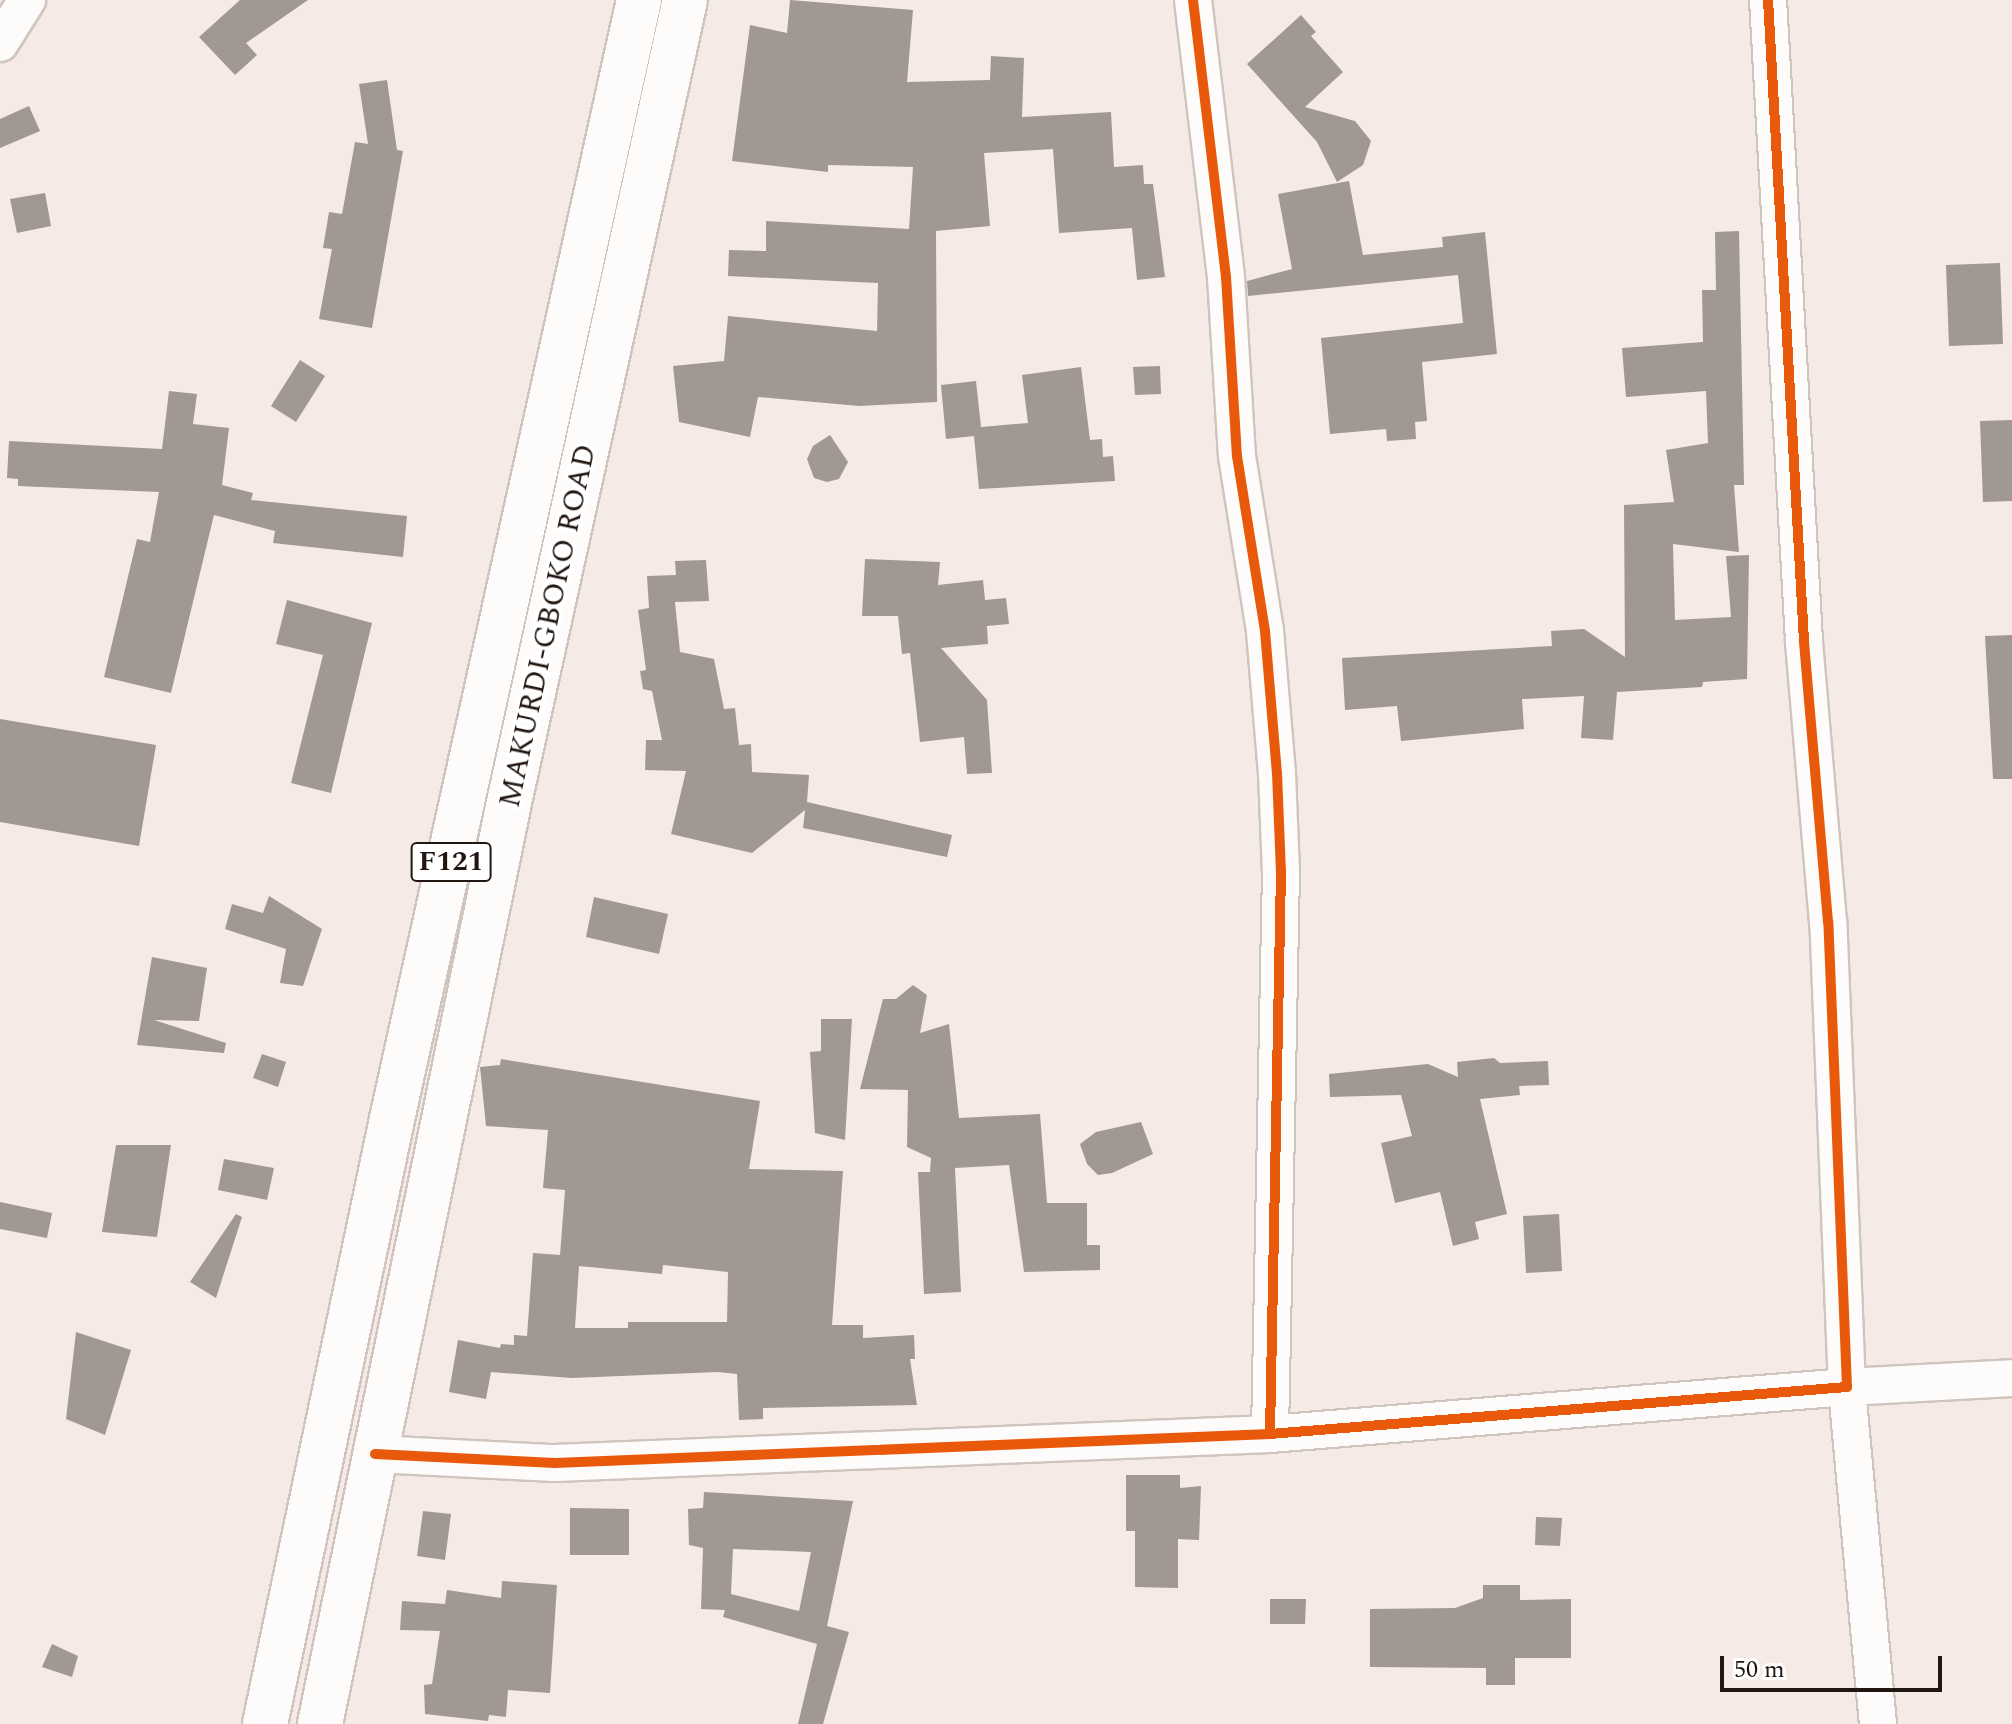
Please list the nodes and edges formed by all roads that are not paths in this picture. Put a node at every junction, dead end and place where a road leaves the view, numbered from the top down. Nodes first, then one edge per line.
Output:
1 (27, 0) edge
2 (639, 0) edge
3 (685, 0) edge
4 (1193, 0) edge
5 (1768, 0) edge
6 (0, 43) edge
7 (2012, 1378) edge
8 (1847, 1387) junction
9 (1270, 1434) junction
10 (375, 1454) junction
11 (265, 1724) edge
12 (320, 1724) edge
13 (1878, 1724) edge

1 - 6 street
2 - 11 main road, F121
3 - 10 main road, MAKURDI-GBOKO ROAD / F121
4 - 9 street
5 - 8 street
7 - 8 street
8 - 9 street
8 - 13 street
9 - 10 street
10 - 12 main road, MAKURDI-GBOKO ROAD / F121

